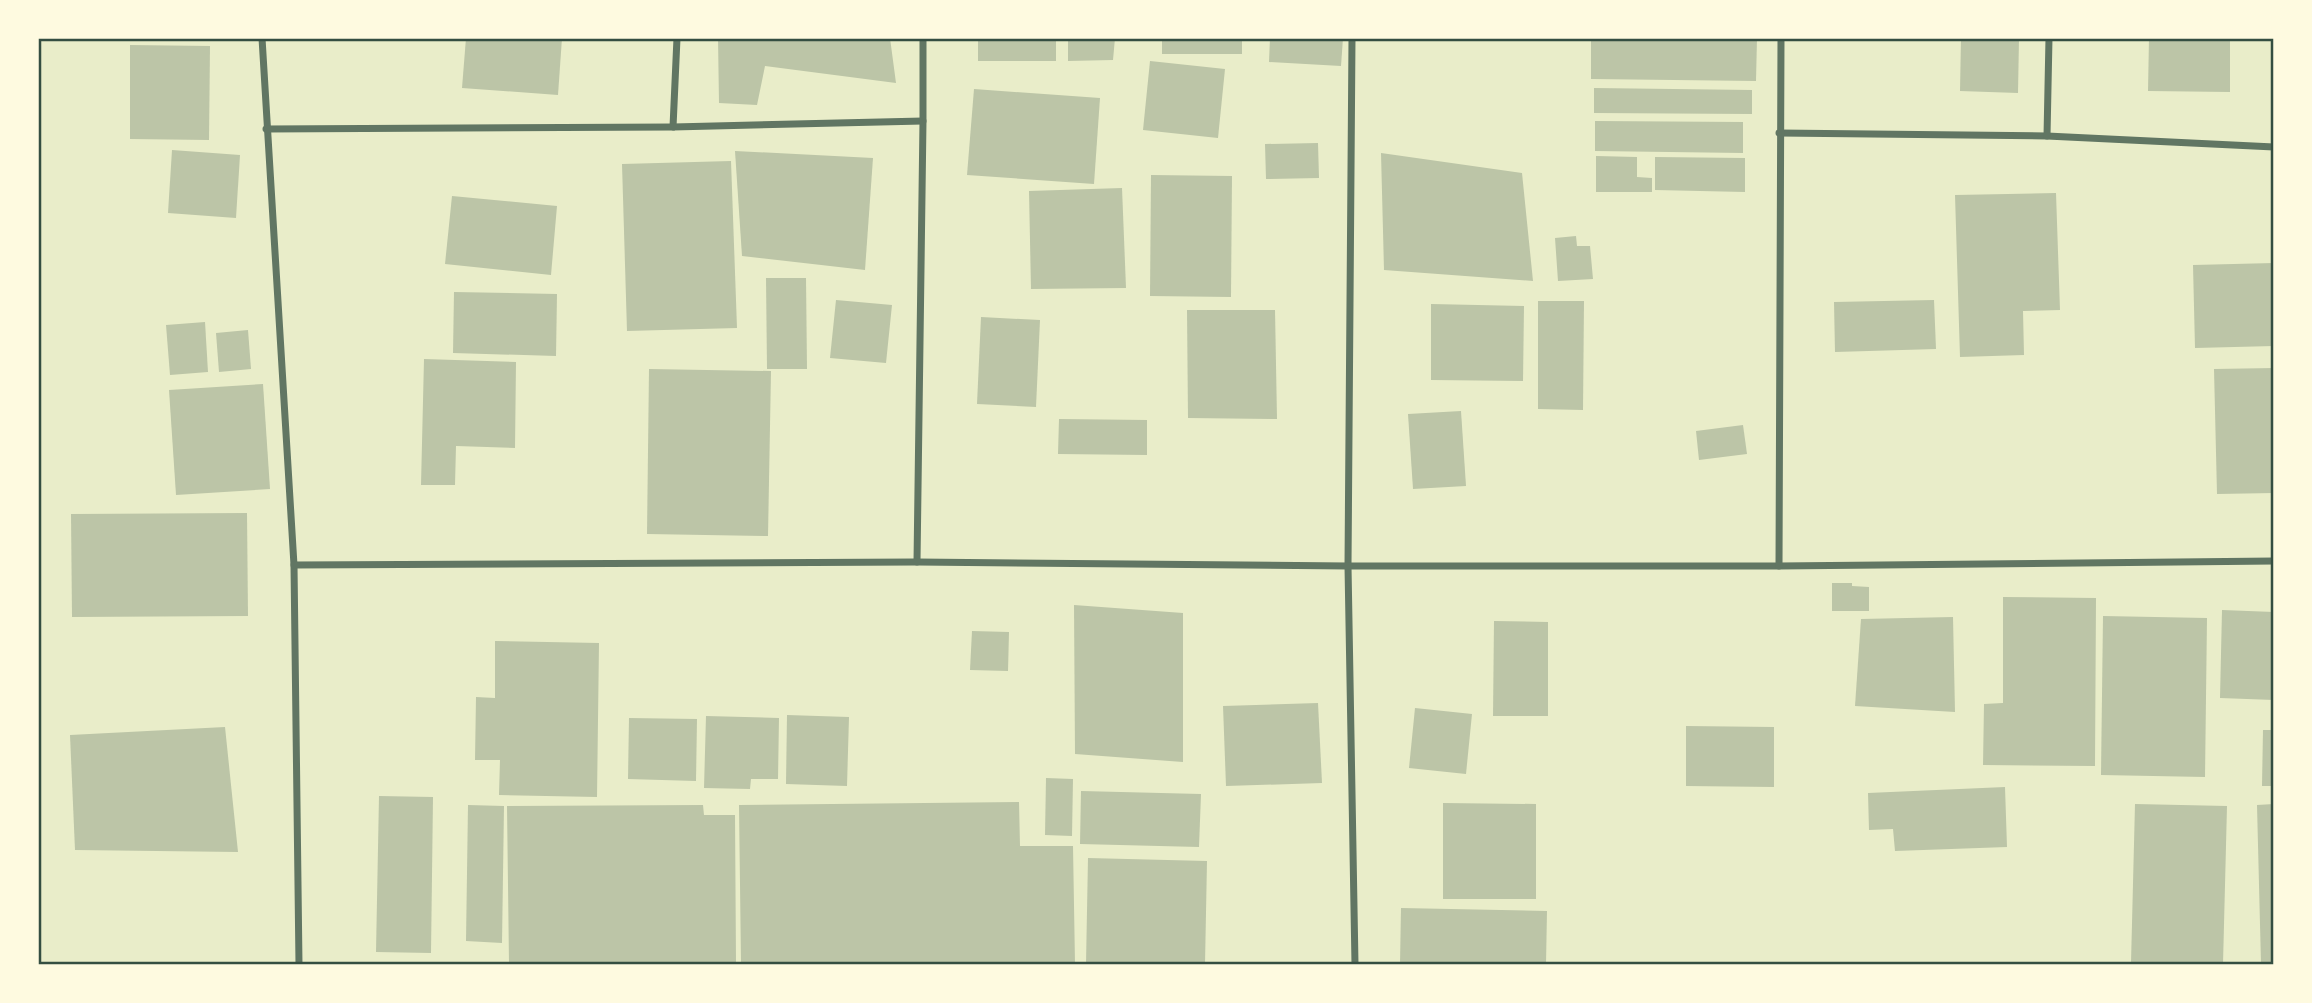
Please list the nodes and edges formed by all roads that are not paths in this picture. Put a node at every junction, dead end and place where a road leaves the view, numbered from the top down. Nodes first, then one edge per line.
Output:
1 (262, 38) edge
2 (677, 38) edge
3 (923, 38) edge
4 (1352, 38) edge
5 (1781, 38) edge
6 (2049, 38) edge
7 (923, 121) junction
8 (673, 127) junction
9 (266, 129) junction
10 (1779, 133) junction
11 (2047, 136) junction
12 (2273, 147) edge
13 (2273, 561) edge
14 (917, 562) junction
15 (294, 565) junction
16 (1348, 566) junction
17 (1779, 566) junction
18 (299, 964) edge
19 (1356, 964) edge

1 - 9 street
2 - 8 street
3 - 7 street
4 - 16 street
5 - 10 street
6 - 11 street
7 - 8 street
7 - 14 street
8 - 9 street
9 - 15 street
10 - 11 street
10 - 17 street
11 - 12 street
13 - 17 street
14 - 15 street
14 - 16 street
15 - 18 street
16 - 17 street
16 - 19 street

